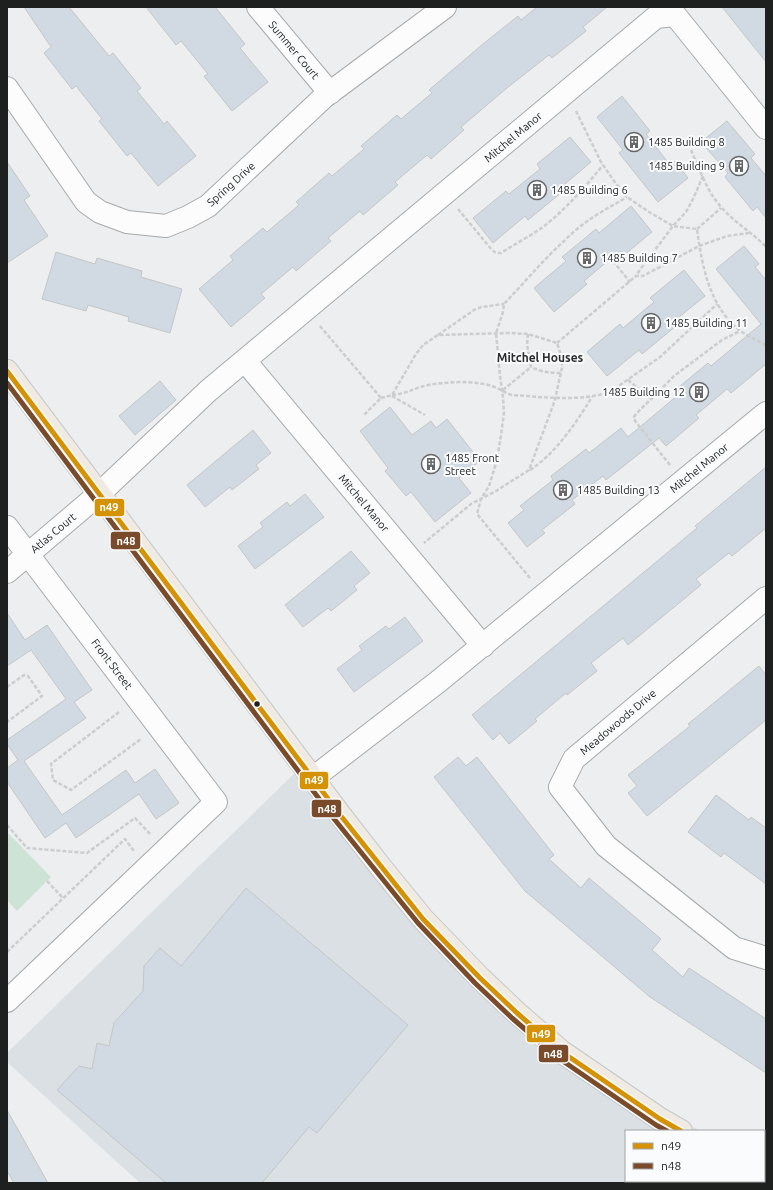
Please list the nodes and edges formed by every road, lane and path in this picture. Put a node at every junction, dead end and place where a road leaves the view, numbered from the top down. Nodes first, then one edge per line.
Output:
1 (258, 7) edge
2 (445, 7) edge
3 (7, 88) edge
4 (330, 93) junction
5 (564, 95) junction
6 (766, 128) edge
7 (692, 150) dead end
8 (603, 165) junction
9 (702, 176) junction
10 (445, 194) junction
11 (627, 197) junction
12 (721, 208) junction
13 (673, 226) junction
14 (696, 229) junction
15 (749, 233) junction
16 (699, 246) junction
17 (766, 247) edge
18 (613, 261) dead end
19 (636, 276) junction
20 (630, 282) junction
21 (504, 304) junction
22 (717, 304) junction
23 (316, 324) dead end
24 (740, 330) junction
25 (496, 333) junction
26 (528, 334) junction
27 (438, 335) junction
28 (556, 343) junction
29 (766, 346) edge
30 (245, 360) junction
31 (531, 367) junction
32 (7, 371) edge
33 (561, 373) junction
34 (628, 380) junction
35 (503, 390) junction
36 (392, 396) junction
37 (592, 396) junction
38 (381, 398) junction
39 (555, 398) junction
40 (652, 399) junction
41 (766, 413) edge
42 (426, 415) dead end
43 (363, 416) dead end
44 (529, 470) junction
45 (683, 481) junction
46 (99, 494) junction
47 (481, 499) junction
48 (7, 527) edge
49 (419, 547) dead end
50 (28, 554) junction
51 (7, 572) edge
52 (534, 583) dead end
53 (766, 598) edge
54 (483, 646) junction
55 (7, 687) edge
56 (124, 709) dead end
57 (7, 722) edge
58 (144, 737) dead end
59 (313, 778) junction
60 (7, 825) edge
61 (154, 839) dead end
62 (138, 855) dead end
63 (47, 881) dead end
64 (63, 898) junction
65 (7, 952) edge
66 (766, 958) edge
67 (7, 1001) edge
68 (679, 1130) edge

1 - 4 street, Summer Court
2 - 4 street, Spring Drive
3 - 4 street, Spring Drive
5 - 6 street, Mitchel Manor
5 - 8 path
5 - 10 street, Mitchel Manor
7 - 9 path
8 - 10 path
8 - 11 path
9 - 12 path
9 - 13 path
10 - 30 street, Mitchel Manor
11 - 13 path
11 - 21 path
12 - 14 path
12 - 15 path
13 - 14 path
13 - 19 path
14 - 16 path
15 - 16 path
15 - 17 path
16 - 19 path
16 - 22 path
18 - 20 path
19 - 20 path
20 - 28 path
21 - 25 path
21 - 27 path
22 - 24 path
22 - 34 path
23 - 38 path
24 - 29 path
24 - 40 path
25 - 26 path
25 - 27 path
25 - 35 path
26 - 28 path
26 - 31 path
27 - 36 path
28 - 33 path
30 - 46 street, Mitchel Manor
30 - 54 street, Mitchel Manor
31 - 33 path
31 - 35 path
32 - 46 main road
33 - 39 path
34 - 37 path
34 - 40 path
35 - 36 path
35 - 39 path
35 - 47 path
36 - 38 path
36 - 42 path
37 - 39 path
37 - 44 path
38 - 43 path
39 - 44 path
40 - 45 path
41 - 45 street, Mitchel Manor
44 - 47 path
45 - 54 street, Mitchel Manor
46 - 50 street, Atlas Court
46 - 59 main road
47 - 49 path
47 - 52 path
48 - 50 street, Front Street
50 - 51 street, Atlas Court
50 - 67 street, Front Street
53 - 66 street, Meadowoods Drive
54 - 59 street, Mitchel Manor
55 - 57 path
56 - 58 path
59 - 68 main road
60 - 61 path
62 - 64 path
63 - 64 path
64 - 65 path

